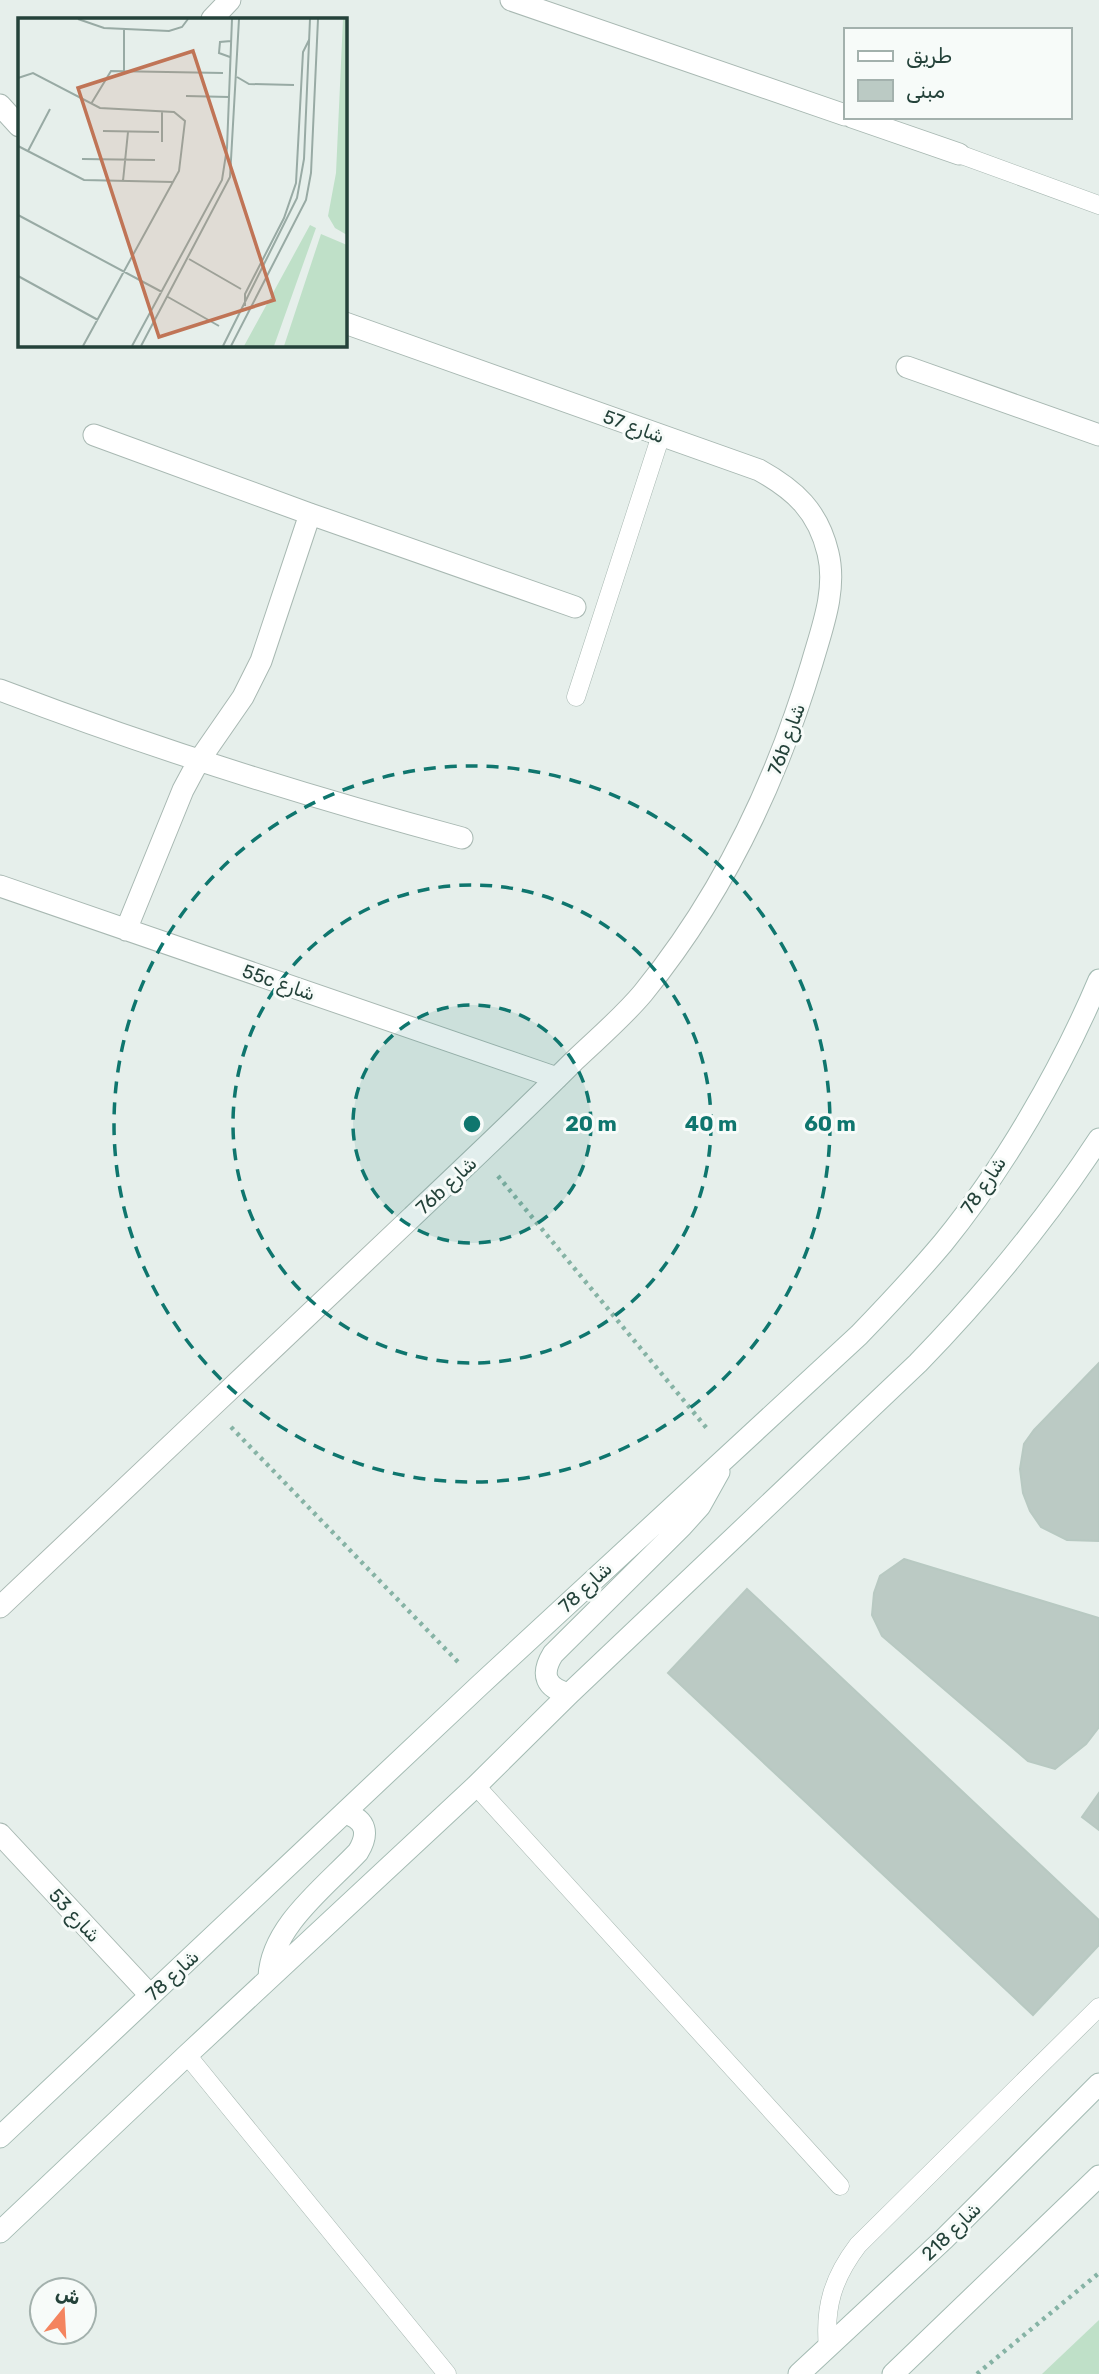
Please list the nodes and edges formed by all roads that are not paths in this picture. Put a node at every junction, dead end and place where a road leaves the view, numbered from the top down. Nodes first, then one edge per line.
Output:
1 (230, 0) edge
2 (511, 0) edge
3 (213, 18) edge
4 (0, 105) edge
5 (844, 115) edge
6 (858, 119) edge
7 (18, 124) edge
8 (959, 154) joint
9 (1099, 205) edge
10 (346, 323) edge
11 (907, 367) dead end
12 (94, 435) dead end
13 (661, 435) junction
14 (1099, 435) edge
15 (310, 514) junction
16 (575, 607) dead end
17 (826, 614) joint
18 (0, 690) edge
19 (576, 698) dead end
20 (198, 762) junction
21 (462, 838) dead end
22 (0, 886) edge
23 (126, 930) junction
24 (1099, 981) edge
25 (557, 1078) junction
26 (1099, 1139) edge
27 (729, 1455) junction
28 (0, 1607) edge
29 (569, 1694) junction
30 (476, 1786) junction
31 (345, 1813) junction
32 (0, 1835) edge
33 (269, 1977) junction
34 (150, 1996) junction
35 (1099, 2007) edge
36 (187, 2054) junction
37 (1099, 2084) edge
38 (0, 2137) edge
39 (1099, 2176) edge
40 (840, 2186) dead end
41 (0, 2232) edge
42 (828, 2348) junction
43 (447, 2374) edge
44 (799, 2374) edge
45 (893, 2374) edge

1 - 3 street
2 - 5 street
4 - 7 street
6 - 8 street
8 - 9 lane
10 - 13 street, شارع 57
11 - 14 street
12 - 15 street
13 - 17 street, شارع 57
13 - 19 lane
15 - 16 street
15 - 20 street
17 - 25 street, 76b شارع
18 - 20 street
20 - 21 street
20 - 23 street
22 - 23 street, 55c شارع
23 - 25 street, 55c شارع
24 - 27 street, شارع 78
25 - 28 street, 76b شارع
26 - 29 street
27 - 29 street
27 - 31 street, شارع 78
29 - 30 street
30 - 33 street
30 - 40 lane
31 - 33 street
31 - 34 street, شارع 78
32 - 34 street, شارع 53
33 - 36 street
34 - 38 street, شارع 78
35 - 42 lane
36 - 41 street
36 - 43 lane
37 - 42 street, شارع 218
39 - 45 street
42 - 44 street, شارع 218

